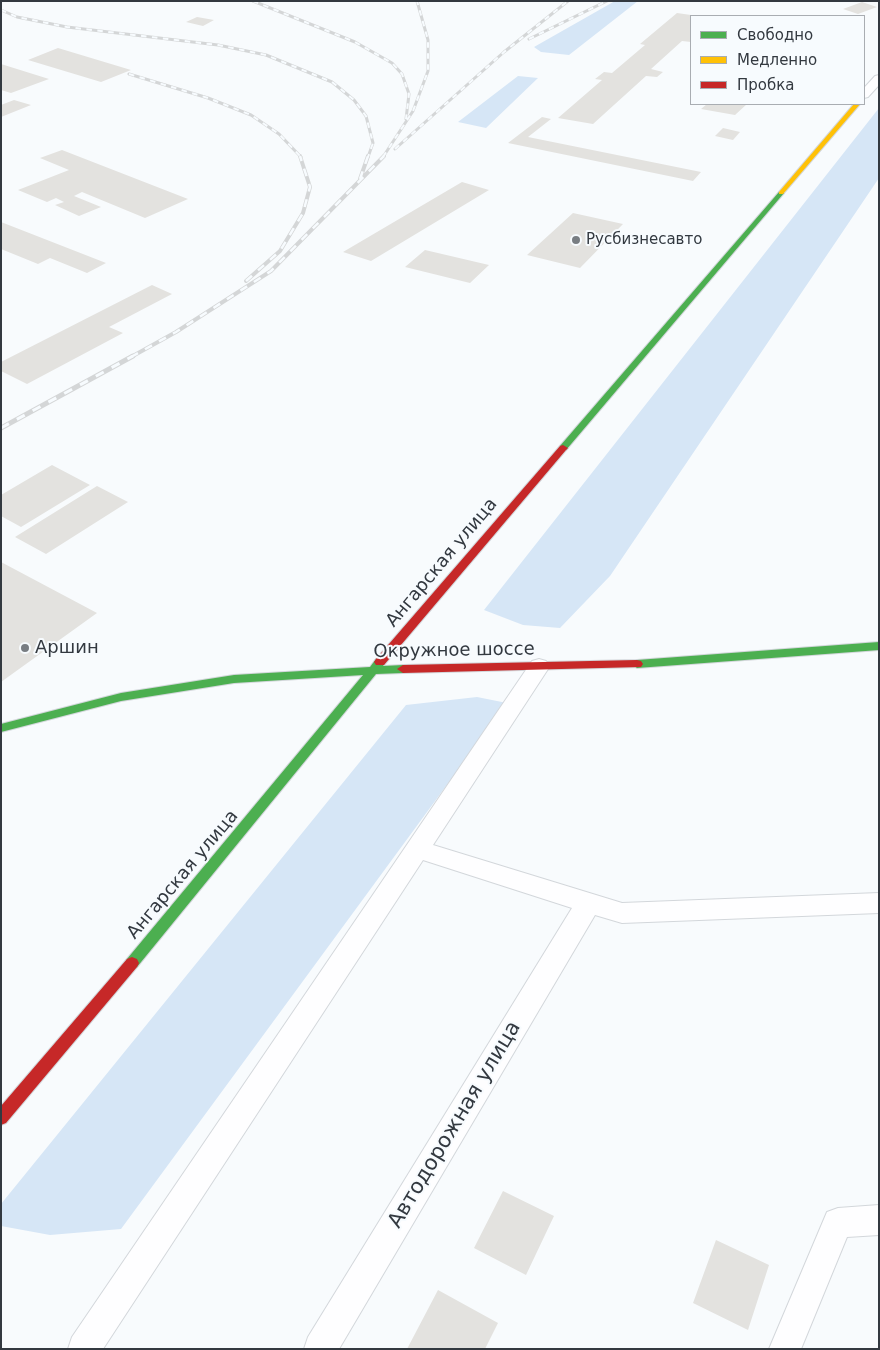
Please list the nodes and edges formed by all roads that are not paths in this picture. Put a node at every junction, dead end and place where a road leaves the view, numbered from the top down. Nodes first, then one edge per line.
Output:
1 (879, 78) edge
2 (865, 94) edge
3 (856, 105) edge
4 (879, 646) edge
5 (539, 666) junction
6 (373, 670) junction
7 (1, 730) edge
8 (417, 849) junction
9 (589, 902) junction
10 (879, 903) edge
11 (1, 1118) edge
12 (879, 1220) edge
13 (84, 1349) edge
14 (320, 1349) edge
15 (785, 1349) edge

1 - 2 street
3 - 6 street, Ангарская улица
4 - 5 street, Окружное шоссе
5 - 6 street, Окружное шоссе
5 - 8 street
6 - 7 street, Окружное шоссе
6 - 11 street, Ангарская улица
8 - 9 street
8 - 13 street
9 - 10 street
9 - 14 street, Автодорожная улица
12 - 15 street

